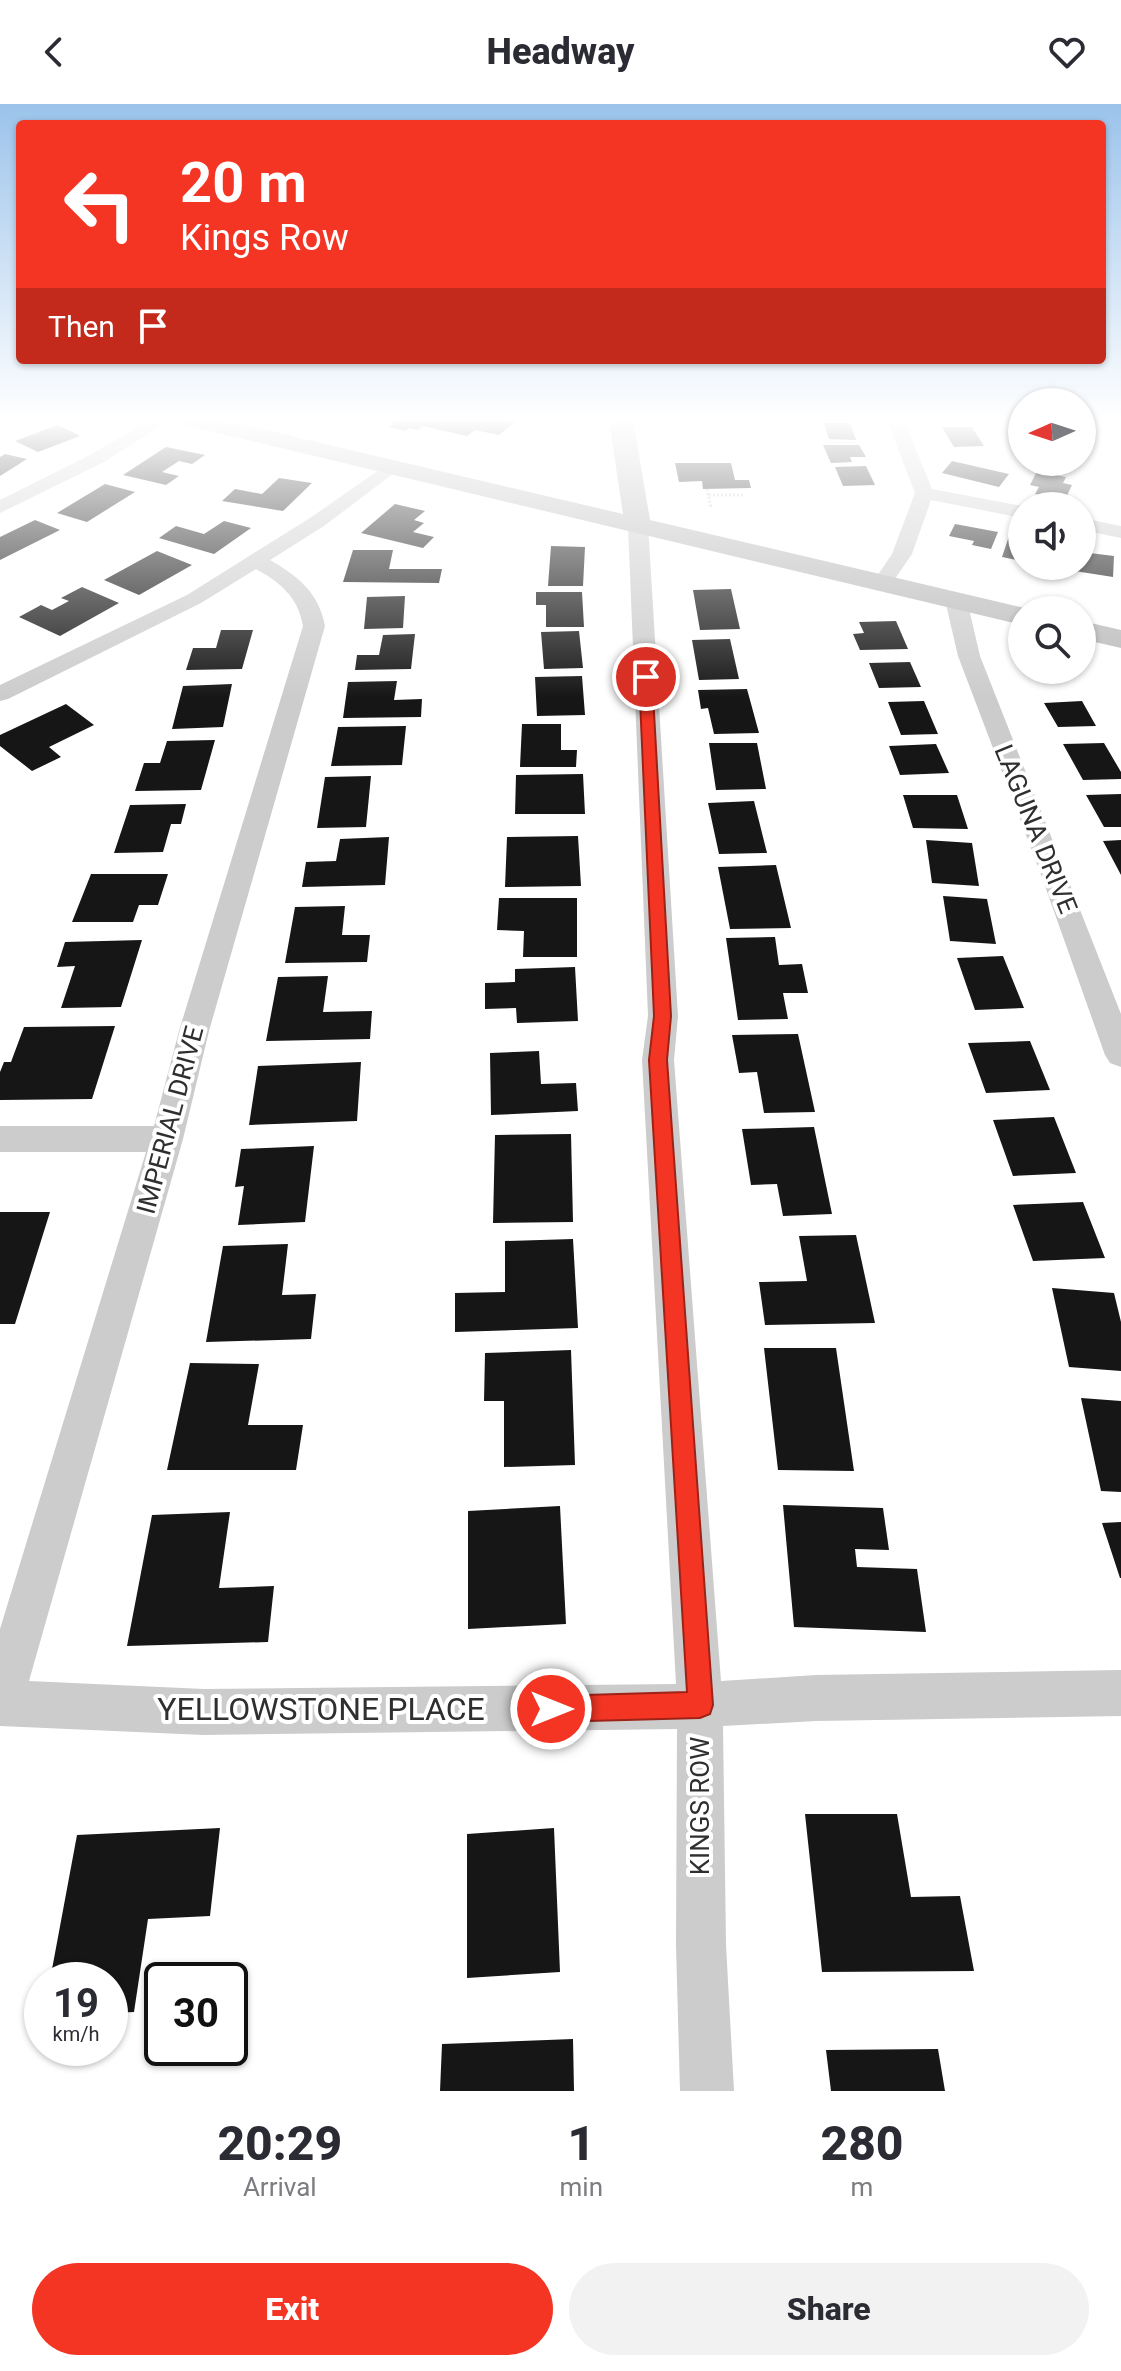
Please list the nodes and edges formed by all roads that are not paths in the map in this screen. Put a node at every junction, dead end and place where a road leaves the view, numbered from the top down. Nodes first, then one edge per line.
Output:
1 (326, 513) edge
2 (587, 513) edge
3 (636, 513) edge
4 (917, 513) edge
5 (638, 525) junction
6 (1096, 527) edge
7 (1121, 532) edge
8 (257, 561) junction
9 (883, 582) junction
10 (956, 600) junction
11 (1008, 613) edge
12 (1096, 633) edge
13 (1121, 639) edge
14 (0, 694) edge
15 (1121, 1055) edge
16 (0, 1139) edge
17 (167, 1139) junction
18 (1121, 1693) edge
19 (0, 1702) edge
20 (700, 1705) junction
21 (707, 2091) edge

1 - 8 street
2 - 5 main road
3 - 5 main road, KINGS ROW
4 - 9 street
5 - 9 main road
5 - 20 street, KINGS ROW
6 - 7 street
8 - 14 street
8 - 17 street, IMPERIAL DRIVE
9 - 10 main road
10 - 11 main road
10 - 15 street, LAGUNA DRIVE
12 - 13 main road
16 - 17 street
17 - 19 street, IMPERIAL DRIVE
18 - 20 street, YELLOWSTONE PLACE
19 - 20 street, YELLOWSTONE PLACE
20 - 21 street, KINGS ROW

